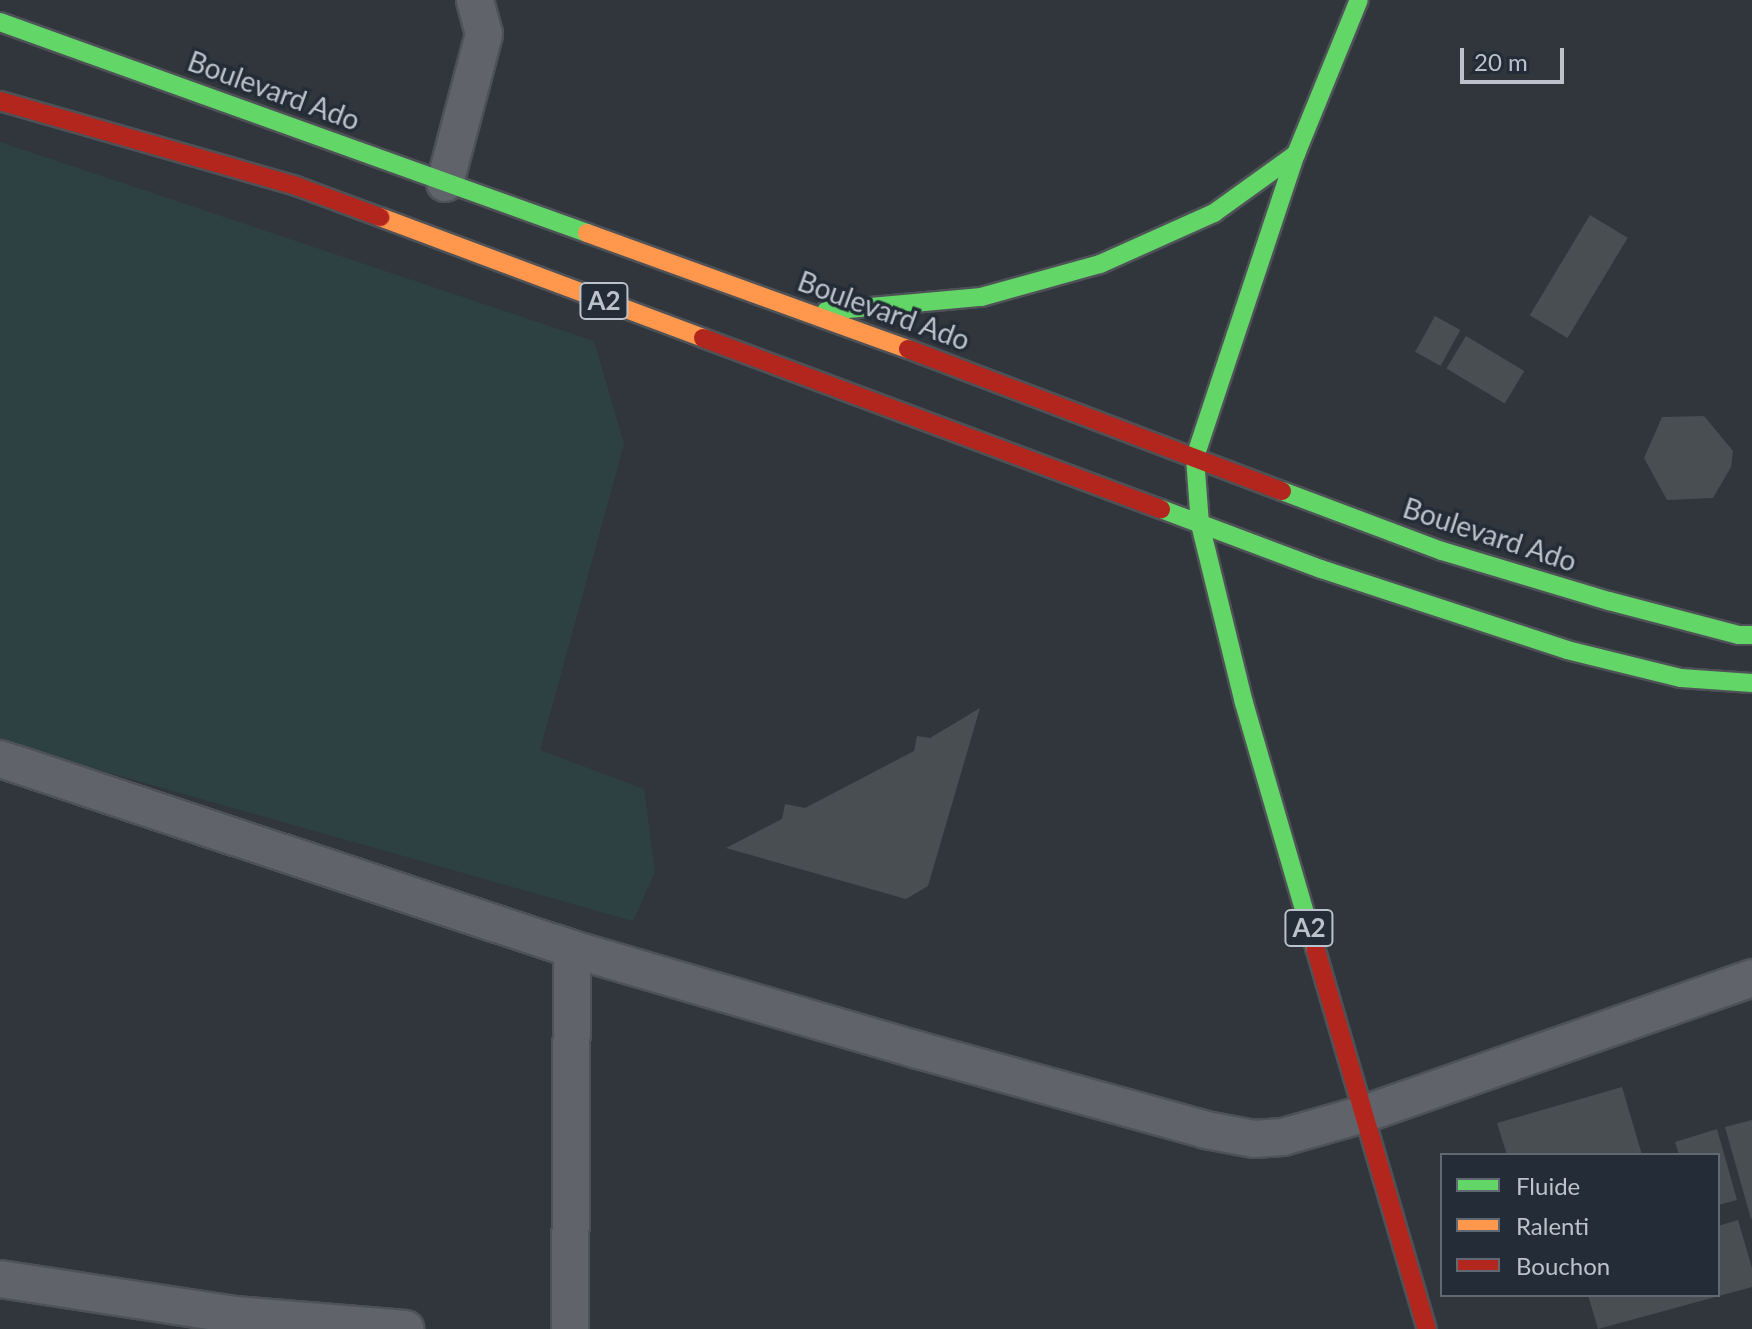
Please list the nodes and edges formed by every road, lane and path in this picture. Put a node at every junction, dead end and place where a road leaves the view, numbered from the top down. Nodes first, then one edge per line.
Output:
1 (475, 0) edge
2 (1359, 0) edge
3 (0, 22) edge
4 (0, 101) edge
5 (1296, 154) junction
6 (445, 183) junction
7 (809, 312) junction
8 (1195, 457) junction
9 (1200, 524) junction
10 (1752, 635) edge
11 (1752, 683) edge
12 (0, 759) edge
13 (572, 949) junction
14 (1752, 978) edge
15 (1364, 1114) junction
16 (0, 1279) edge
17 (405, 1329) edge
18 (570, 1329) edge
19 (1427, 1329) edge

1 - 6 street
2 - 5 main road
3 - 6 main road, Boulevard Ado
4 - 9 main road, A2
5 - 7 main road
5 - 8 main road
6 - 7 main road, Boulevard Ado
7 - 8 main road, Boulevard Ado
8 - 9 main road
8 - 10 main road, Boulevard Ado
9 - 11 main road
9 - 15 main road, A2
12 - 13 street
13 - 15 street
13 - 18 street
14 - 15 street
15 - 19 main road, A2
16 - 17 street

